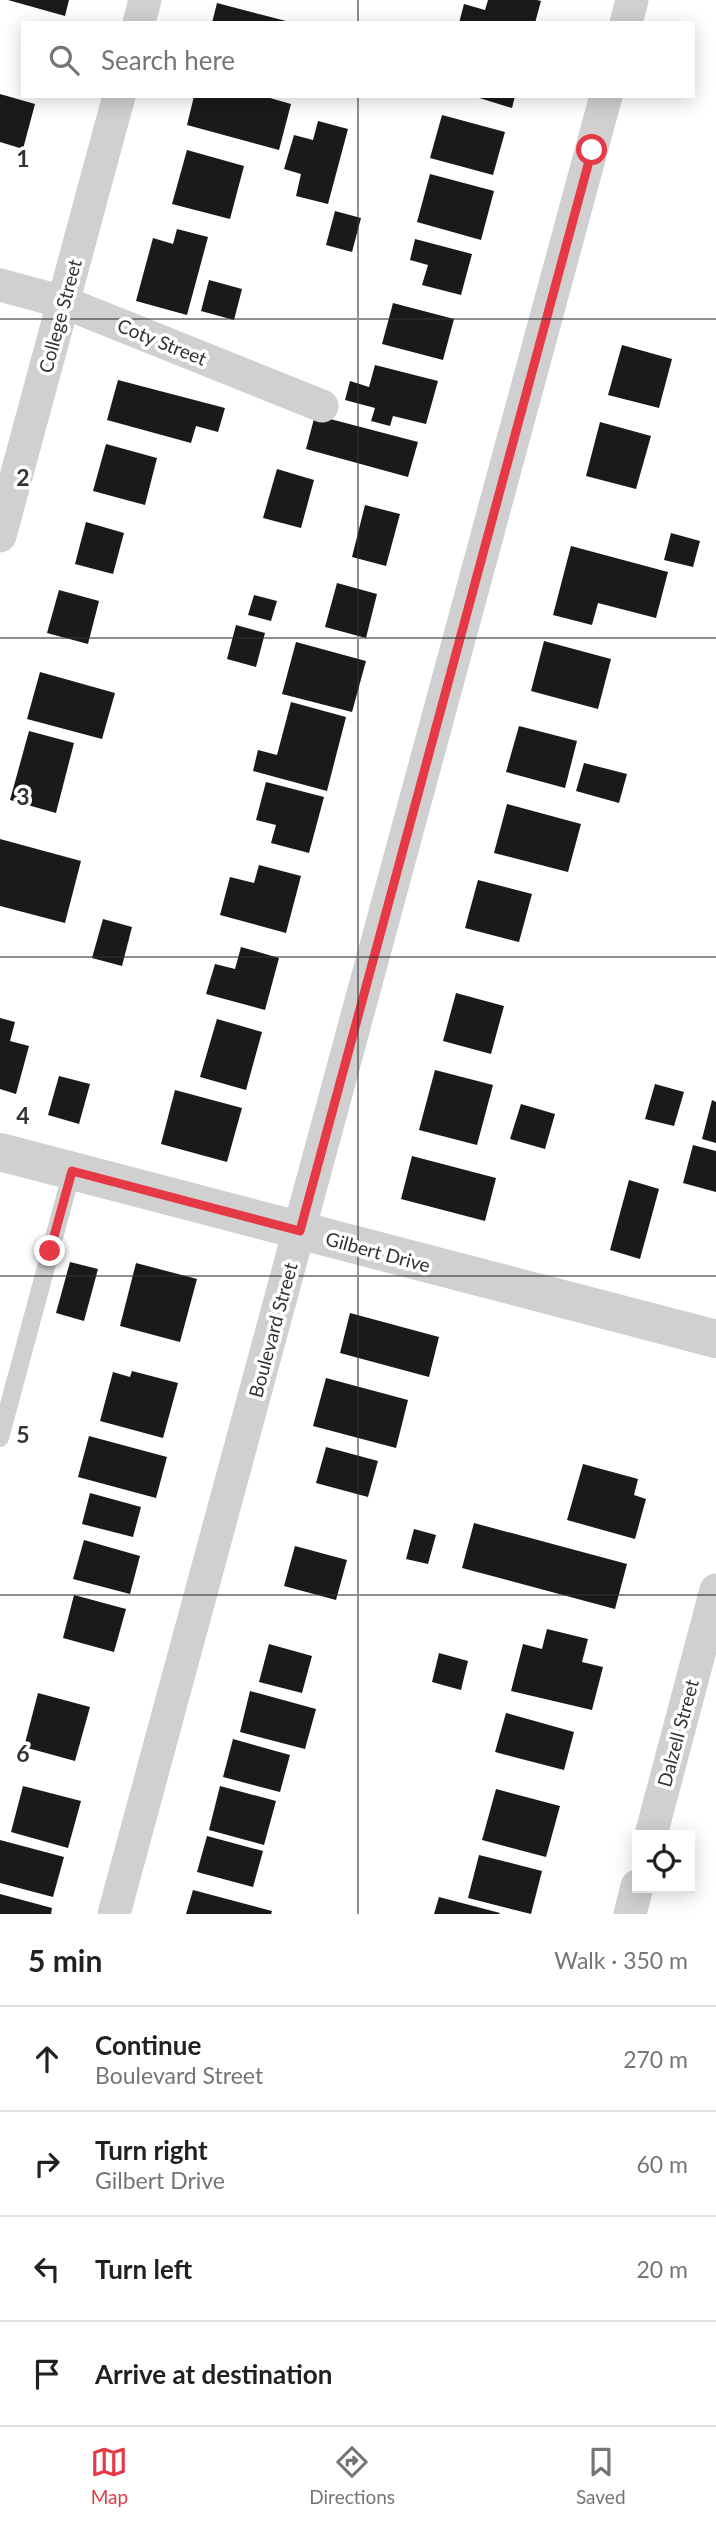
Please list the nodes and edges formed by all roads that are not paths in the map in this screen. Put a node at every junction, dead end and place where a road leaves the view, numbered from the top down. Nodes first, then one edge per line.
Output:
1 (145, 0) edge
2 (632, 0) edge
3 (140, 21) edge
4 (627, 21) edge
5 (118, 98) edge
6 (605, 98) edge
7 (0, 285) edge
8 (64, 302) junction
9 (323, 406) dead end
10 (0, 537) edge
11 (0, 1152) edge
12 (72, 1171) junction
13 (300, 1231) junction
14 (716, 1339) edge
15 (0, 1438) edge
16 (716, 1590) edge
17 (652, 1830) edge
18 (635, 1893) edge
19 (114, 1914) edge
20 (630, 1914) edge

1 - 3 street
2 - 4 street
5 - 8 street, College Street
6 - 13 street, Boulevard Street
7 - 8 street, Coty Street
8 - 9 street, Coty Street
8 - 10 street, College Street
11 - 12 street, Gilbert Drive
12 - 13 street, Gilbert Drive
12 - 15 lane
13 - 14 street, Gilbert Drive
13 - 19 street, Boulevard Street
16 - 17 street, Dalzell Street
18 - 20 street

